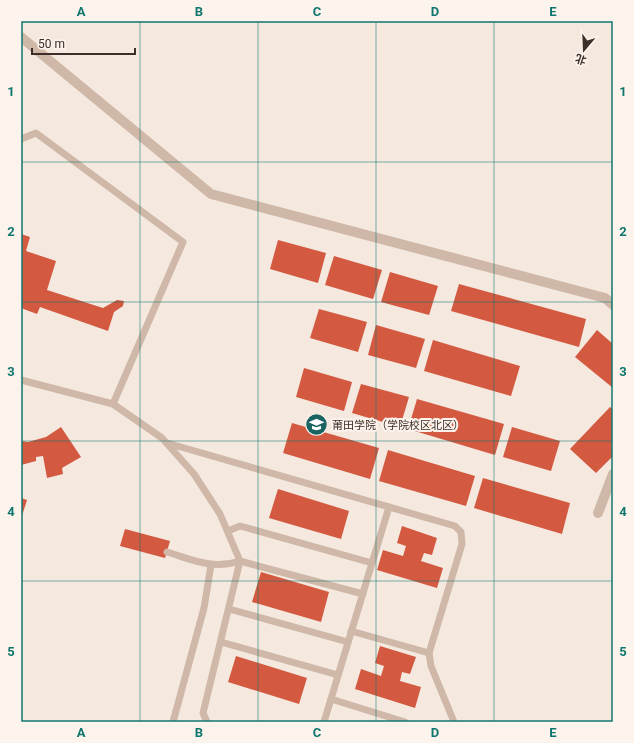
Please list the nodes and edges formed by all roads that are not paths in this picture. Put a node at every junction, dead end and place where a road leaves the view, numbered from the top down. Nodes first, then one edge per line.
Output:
1 (21, 37) edge
2 (21, 139) edge
3 (610, 299) edge
4 (21, 380) edge
5 (113, 404) junction
6 (167, 443) junction
7 (613, 474) edge
8 (389, 507) junction
9 (598, 513) dead end
10 (228, 531) junction
11 (167, 552) dead end
12 (240, 561) junction
13 (372, 563) junction
14 (211, 565) junction
15 (363, 594) junction
16 (229, 609) junction
17 (351, 631) junction
18 (220, 642) junction
19 (348, 642) junction
20 (429, 653) junction
21 (338, 675) junction
22 (330, 699) junction
23 (173, 722) edge
24 (207, 722) edge
25 (324, 722) edge
26 (398, 722) edge
27 (405, 722) edge
28 (454, 722) edge

1 - 3 street
2 - 5 lane
4 - 5 lane
5 - 6 lane
6 - 8 lane
6 - 10 lane
7 - 9 street
8 - 13 lane
8 - 20 lane
10 - 12 lane
10 - 13 lane
11 - 14 lane
12 - 14 lane
12 - 15 lane
12 - 16 lane
13 - 15 lane
14 - 23 lane
15 - 17 lane
16 - 18 lane
16 - 19 lane
17 - 19 lane
17 - 20 lane
18 - 21 lane
18 - 24 lane
19 - 21 lane
20 - 28 lane
21 - 22 lane
22 - 25 lane
22 - 27 lane
26 - 27 lane

